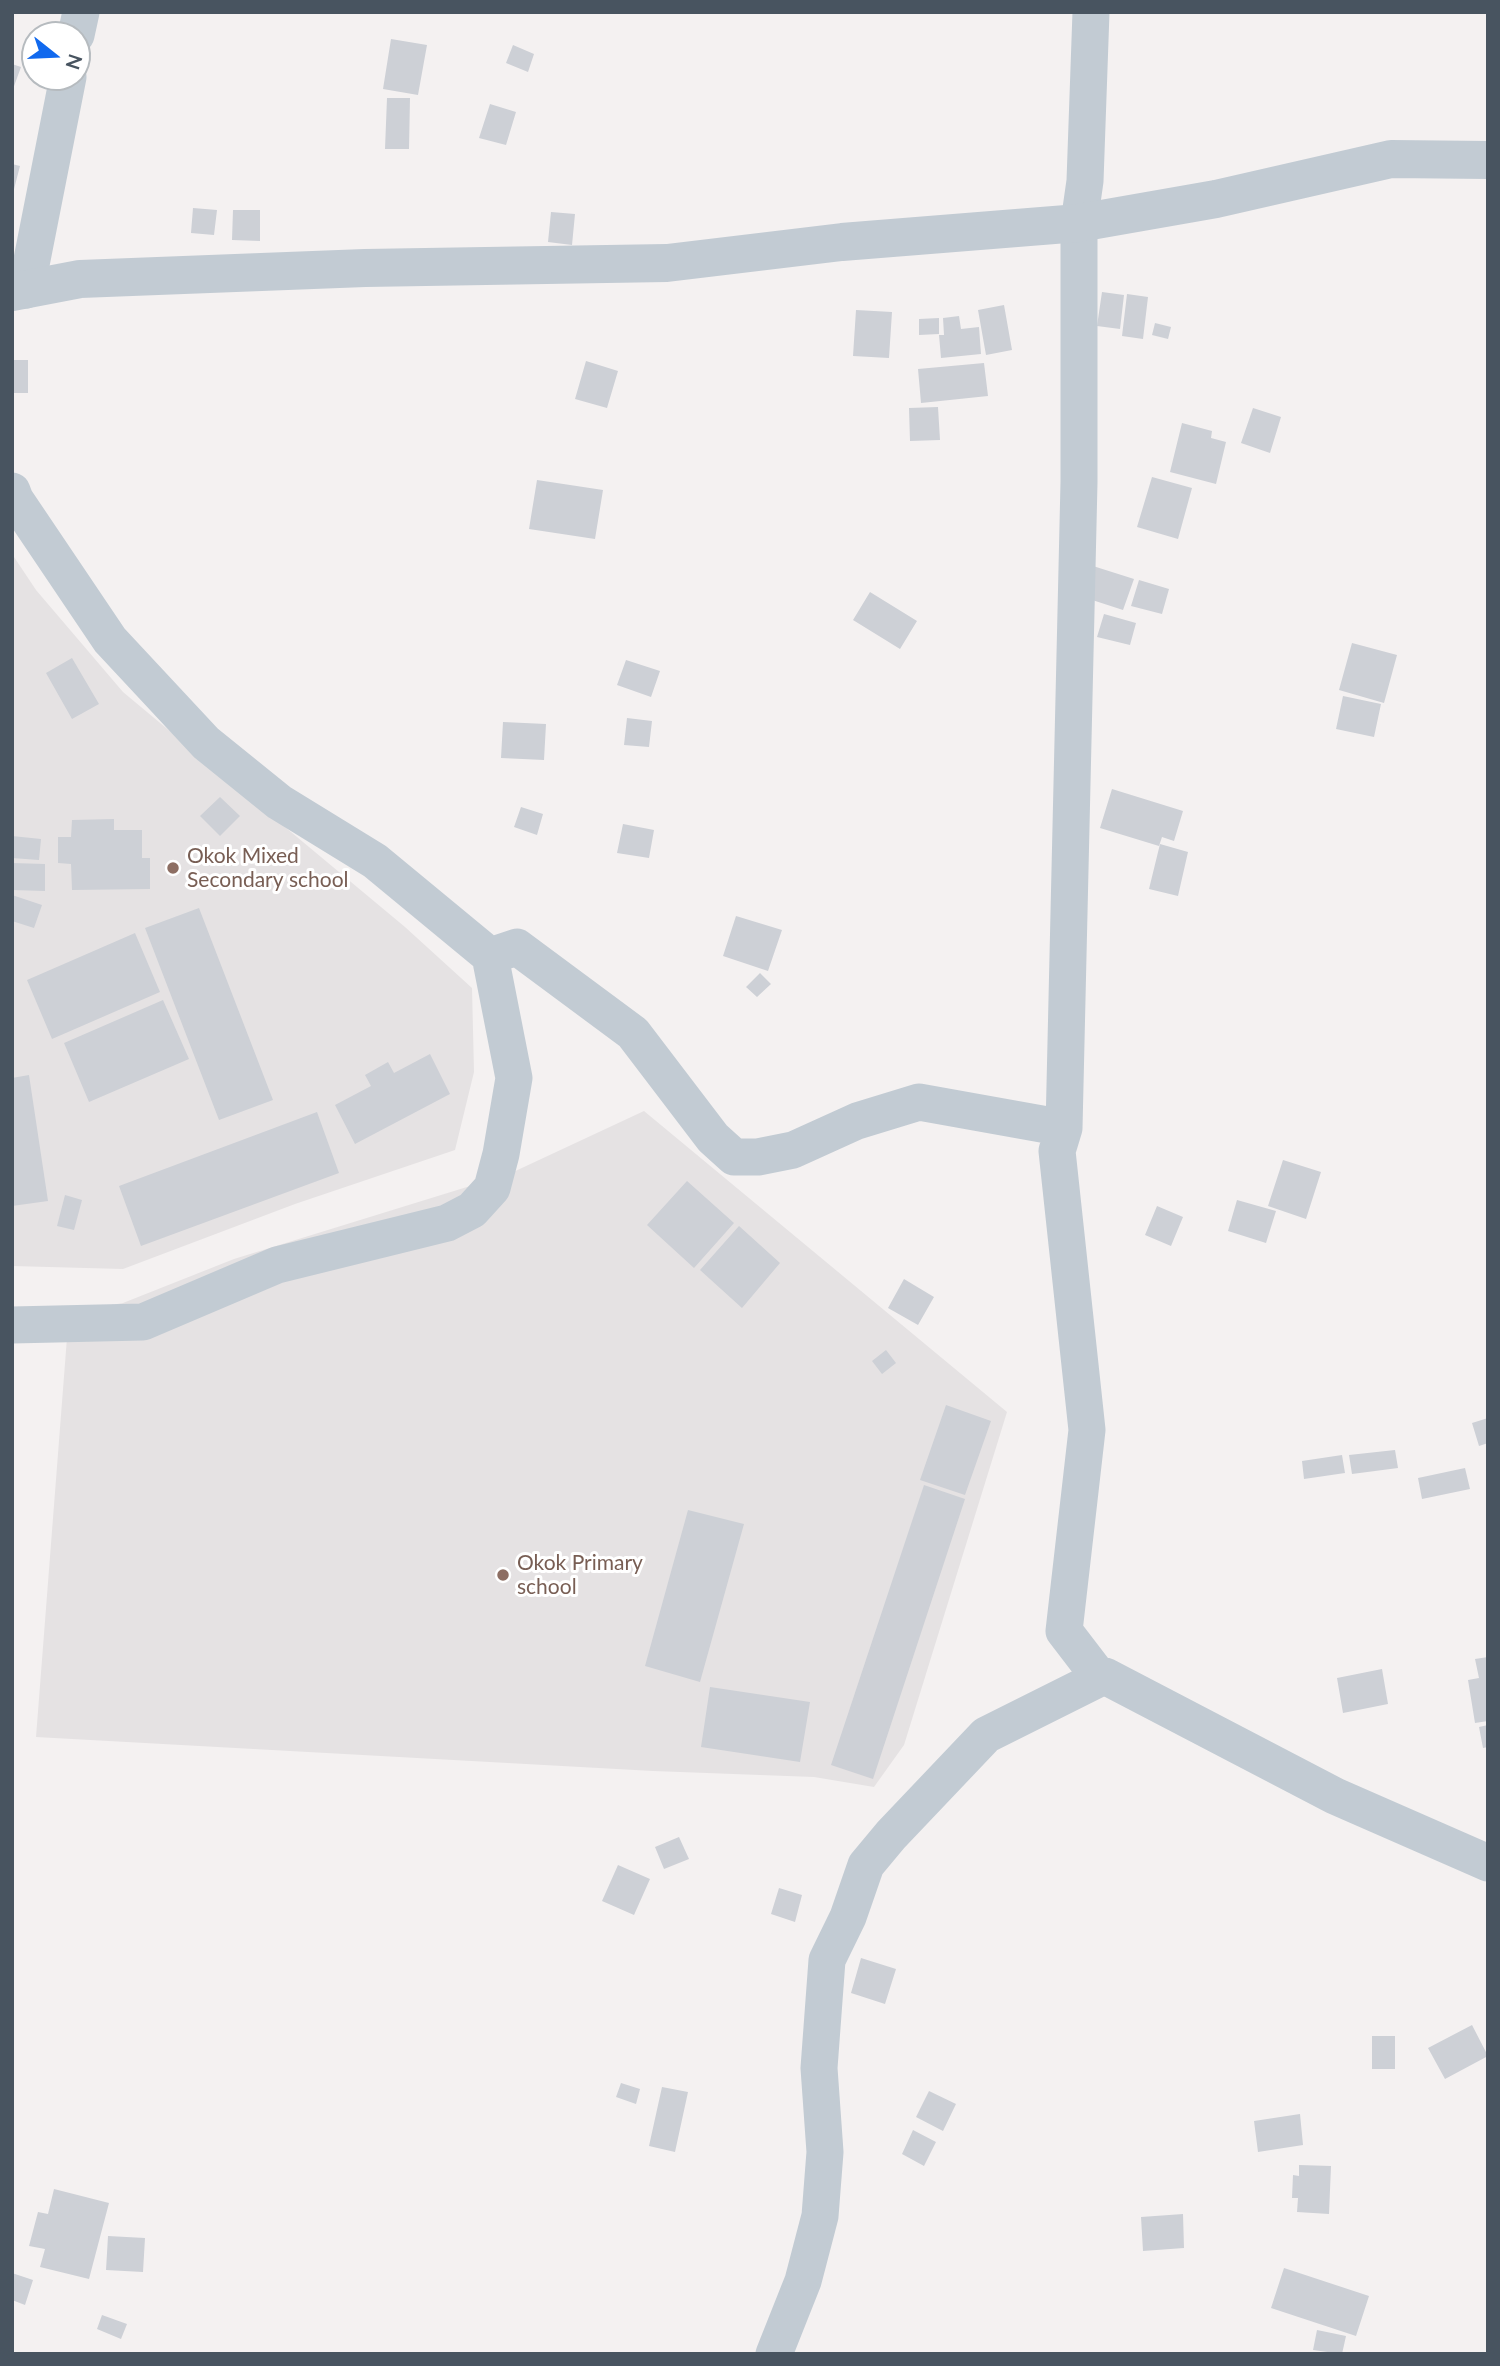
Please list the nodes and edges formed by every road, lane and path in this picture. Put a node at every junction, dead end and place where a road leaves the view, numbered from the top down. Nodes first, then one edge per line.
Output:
1 (1091, 12) edge
2 (65, 91) edge
3 (1488, 159) edge
4 (1079, 223) junction
5 (19, 291) edge
6 (12, 491) edge
7 (490, 956) junction
8 (1064, 1128) junction
9 (12, 1325) edge
10 (1100, 1678) junction
11 (1488, 1863) edge
12 (774, 2354) edge

1 - 4 street
2 - 5 street
3 - 4 street
4 - 5 street
4 - 8 street
6 - 7 street
7 - 8 street
7 - 9 street
8 - 10 street
10 - 11 street
10 - 12 street

